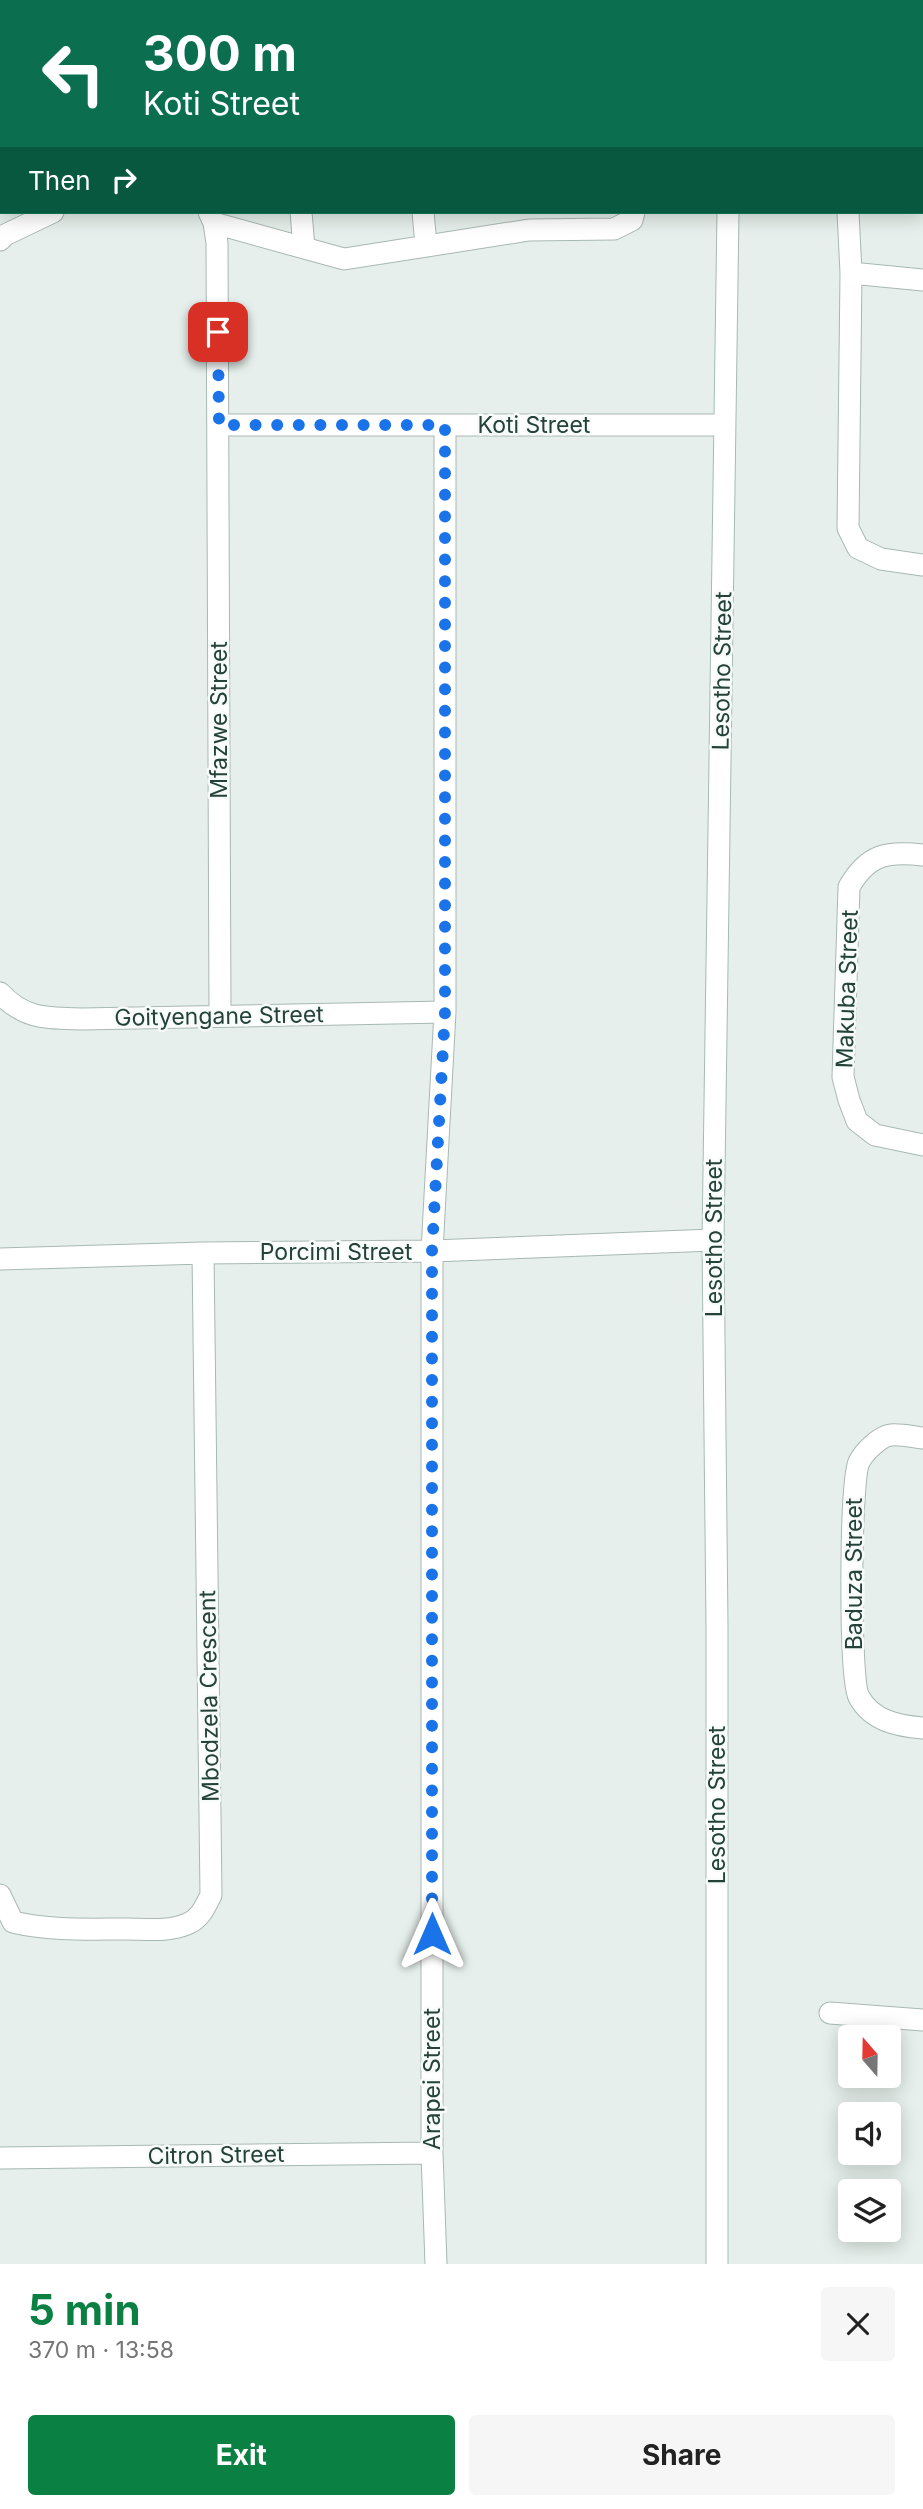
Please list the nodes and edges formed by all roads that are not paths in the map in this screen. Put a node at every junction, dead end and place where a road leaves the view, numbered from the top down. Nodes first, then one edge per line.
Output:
1 (49, 214) edge
2 (301, 214) edge
3 (423, 214) edge
4 (634, 214) edge
5 (727, 214) edge
6 (848, 214) edge
7 (212, 217) edge
8 (528, 221) edge
9 (0, 240) edge
10 (426, 245) junction
11 (304, 248) junction
12 (851, 273) junction
13 (923, 280) edge
14 (219, 425) junction
15 (445, 425) junction
16 (724, 425) junction
17 (914, 564) edge
18 (923, 855) edge
19 (0, 993) edge
20 (445, 1012) junction
21 (220, 1016) junction
22 (915, 1144) edge
23 (713, 1240) junction
24 (432, 1251) junction
25 (203, 1253) junction
26 (0, 1259) edge
27 (923, 1438) edge
28 (918, 1728) edge
29 (0, 1895) edge
30 (6, 1923) edge
31 (830, 2013) dead end
32 (923, 2020) edge
33 (432, 2153) junction
34 (0, 2158) edge
35 (436, 2264) edge
36 (717, 2264) edge

1 - 9 street
2 - 11 street
3 - 10 street
4 - 8 street
5 - 16 street, Lesotho Street
6 - 12 street
7 - 11 street
7 - 14 street
8 - 10 street
10 - 11 street
12 - 13 street
12 - 17 street
14 - 15 street, Koti Street
14 - 21 street, Mfazwe Street
15 - 16 street, Koti Street
15 - 20 street, Arapei Street
16 - 23 street, Lesotho Street
18 - 22 street, Makuba Street
19 - 21 street, Goityengane Street
20 - 21 street, Goityengane Street
20 - 24 street, Arapei Street
23 - 24 street, Porcimi Street
23 - 36 street, Lesotho Street
24 - 25 street, Porcimi Street
24 - 33 street, Arapei Street
25 - 26 street, Porcimi Street
25 - 30 street, Mbodzela Crescent
27 - 28 street, Baduza Street
29 - 30 street, Mbodzela Crescent
31 - 32 street
33 - 34 street, Citron Street
33 - 35 street, Arapei Street

